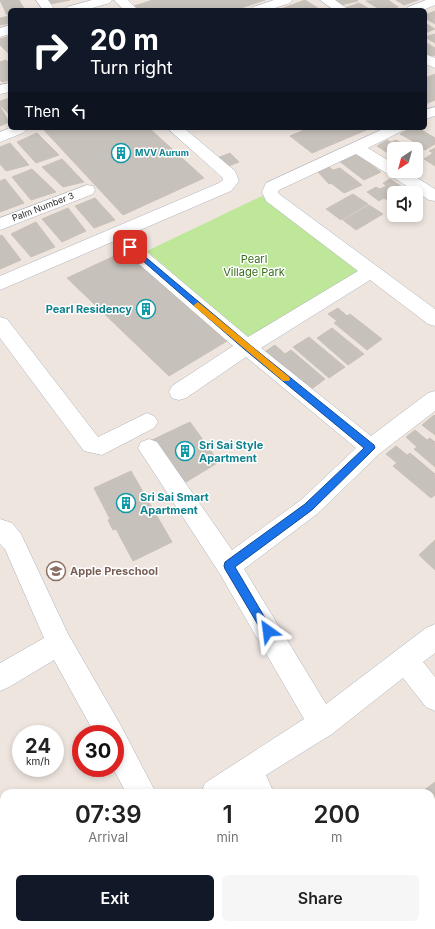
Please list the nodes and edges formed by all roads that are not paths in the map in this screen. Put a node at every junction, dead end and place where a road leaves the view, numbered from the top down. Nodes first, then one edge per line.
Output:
1 (106, 0) edge
2 (120, 0) edge
3 (286, 0) edge
4 (326, 0) edge
5 (435, 2) edge
6 (78, 8) edge
7 (130, 8) edge
8 (262, 8) edge
9 (340, 8) edge
10 (418, 8) edge
11 (18, 130) dead end
12 (177, 130) edge
13 (393, 130) edge
14 (0, 137) edge
15 (356, 147) junction
16 (387, 167) edge
17 (405, 178) edge
18 (87, 190) dead end
19 (435, 196) edge
20 (0, 224) edge
21 (130, 247) dead end
22 (371, 271) junction
23 (0, 283) edge
24 (435, 319) edge
25 (0, 324) edge
26 (247, 347) junction
27 (179, 392) dead end
28 (435, 399) edge
29 (147, 422) dead end
30 (149, 448) dead end
31 (370, 448) junction
32 (0, 530) edge
33 (228, 566) junction
34 (435, 637) edge
35 (59, 643) junction
36 (405, 660) junction
37 (0, 678) edge
38 (435, 698) edge
39 (322, 724) junction
40 (105, 725) edge
41 (124, 760) edge
42 (253, 782) edge
43 (140, 789) edge
44 (229, 789) edge

1 - 6 street
2 - 7 street
3 - 8 street
4 - 9 street
5 - 10 street
11 - 14 street
12 - 23 street
13 - 15 street
15 - 16 street
15 - 22 street
17 - 19 street
18 - 20 street, Palm Number 3
21 - 26 street
22 - 24 street
22 - 26 street
25 - 29 street
26 - 27 street
26 - 31 street
28 - 31 street
30 - 33 street
31 - 33 street
32 - 35 street
33 - 39 street
34 - 36 street
35 - 37 street
35 - 40 street
36 - 38 street
36 - 39 street
39 - 42 street
41 - 43 street
42 - 44 street

